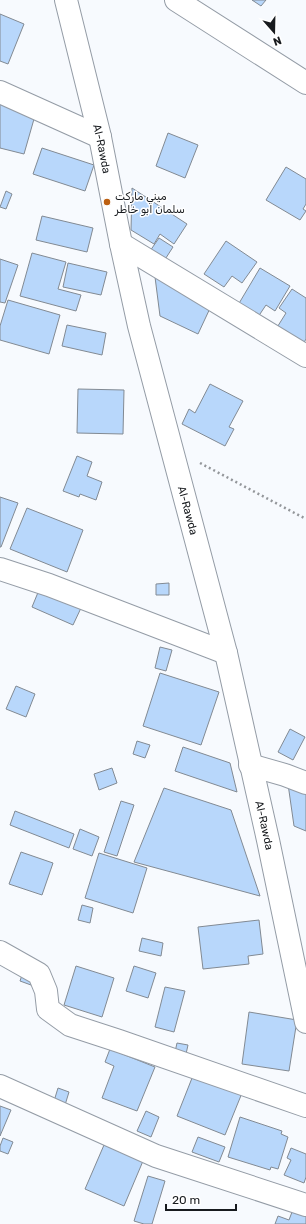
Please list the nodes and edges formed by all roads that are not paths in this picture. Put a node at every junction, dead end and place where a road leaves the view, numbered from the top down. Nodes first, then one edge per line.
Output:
1 (66, 0) edge
2 (176, 0) edge
3 (306, 83) edge
4 (0, 92) edge
5 (100, 136) junction
6 (121, 244) junction
7 (306, 356) edge
8 (0, 569) edge
9 (226, 653) junction
10 (250, 764) junction
11 (306, 783) edge
12 (0, 952) edge
13 (301, 975) edge
14 (306, 1022) edge
15 (0, 1086) edge
16 (306, 1106) edge
17 (306, 1205) edge

1 - 5 street, Al-Rawda
2 - 3 street
4 - 5 street
5 - 6 street, Al-Rawda
6 - 7 street
6 - 9 street, Al-Rawda
8 - 9 street
9 - 10 street, Al-Rawda
10 - 11 street
10 - 13 street, Al-Rawda
12 - 16 street
13 - 14 street, Al-Rawda
15 - 17 street

